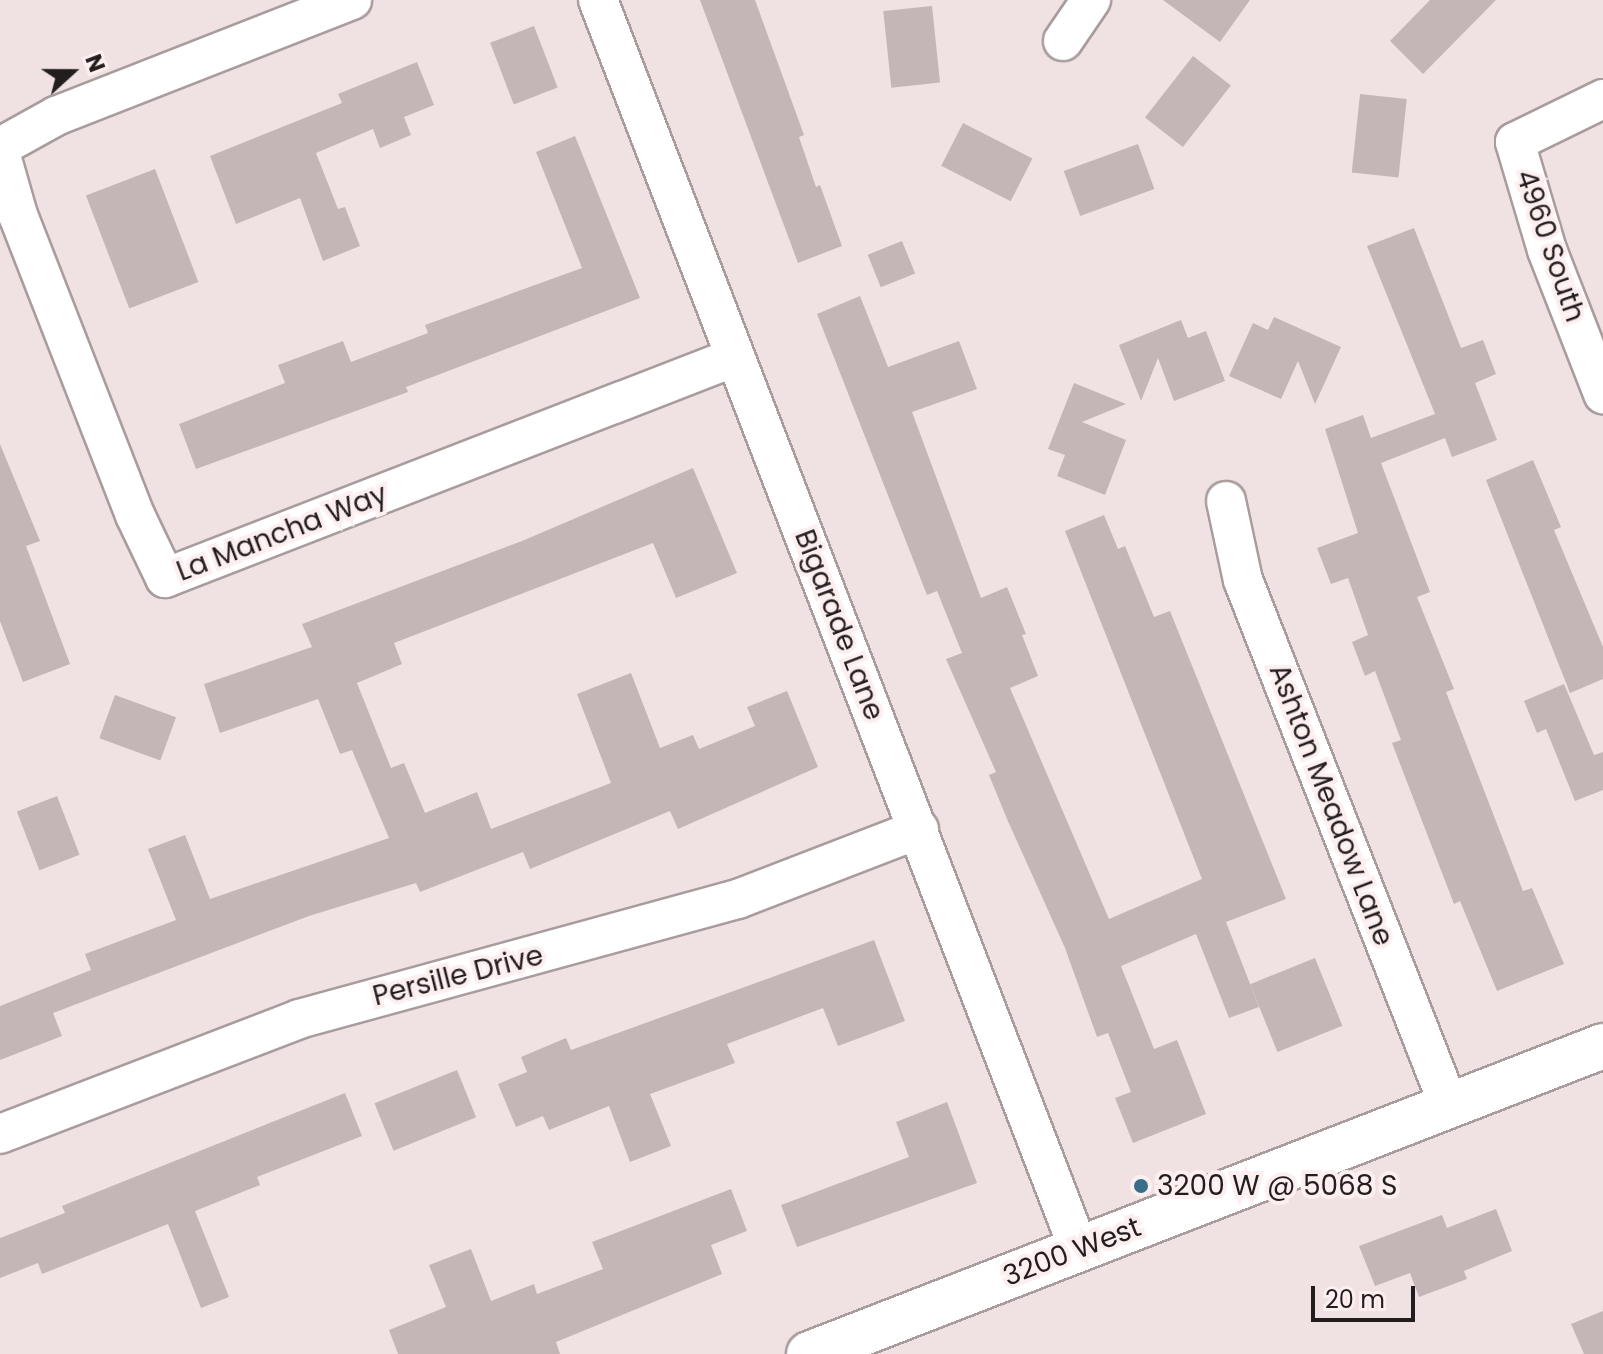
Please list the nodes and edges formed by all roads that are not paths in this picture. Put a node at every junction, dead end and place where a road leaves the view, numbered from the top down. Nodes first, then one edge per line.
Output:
1 (352, 0) edge
2 (598, 0) edge
3 (1091, 0) edge
4 (1063, 41) dead end
5 (1603, 99) edge
6 (0, 150) edge
7 (735, 357) junction
8 (1603, 394) edge
9 (1226, 501) dead end
10 (919, 829) junction
11 (1603, 1046) edge
12 (1449, 1106) junction
13 (0, 1134) edge
14 (1079, 1250) junction
15 (809, 1354) edge

1 - 6 street
2 - 7 street, Bigarade Lane
3 - 4 street
5 - 8 street, 4960 South
6 - 7 street, La Mancha Way
7 - 10 street, Bigarade Lane
9 - 12 street, Ashton Meadow Lane
10 - 13 street, Persille Drive
10 - 14 street, Bigarade Lane
11 - 12 street, 3200 West
12 - 14 street, 3200 West
14 - 15 street, 3200 West

